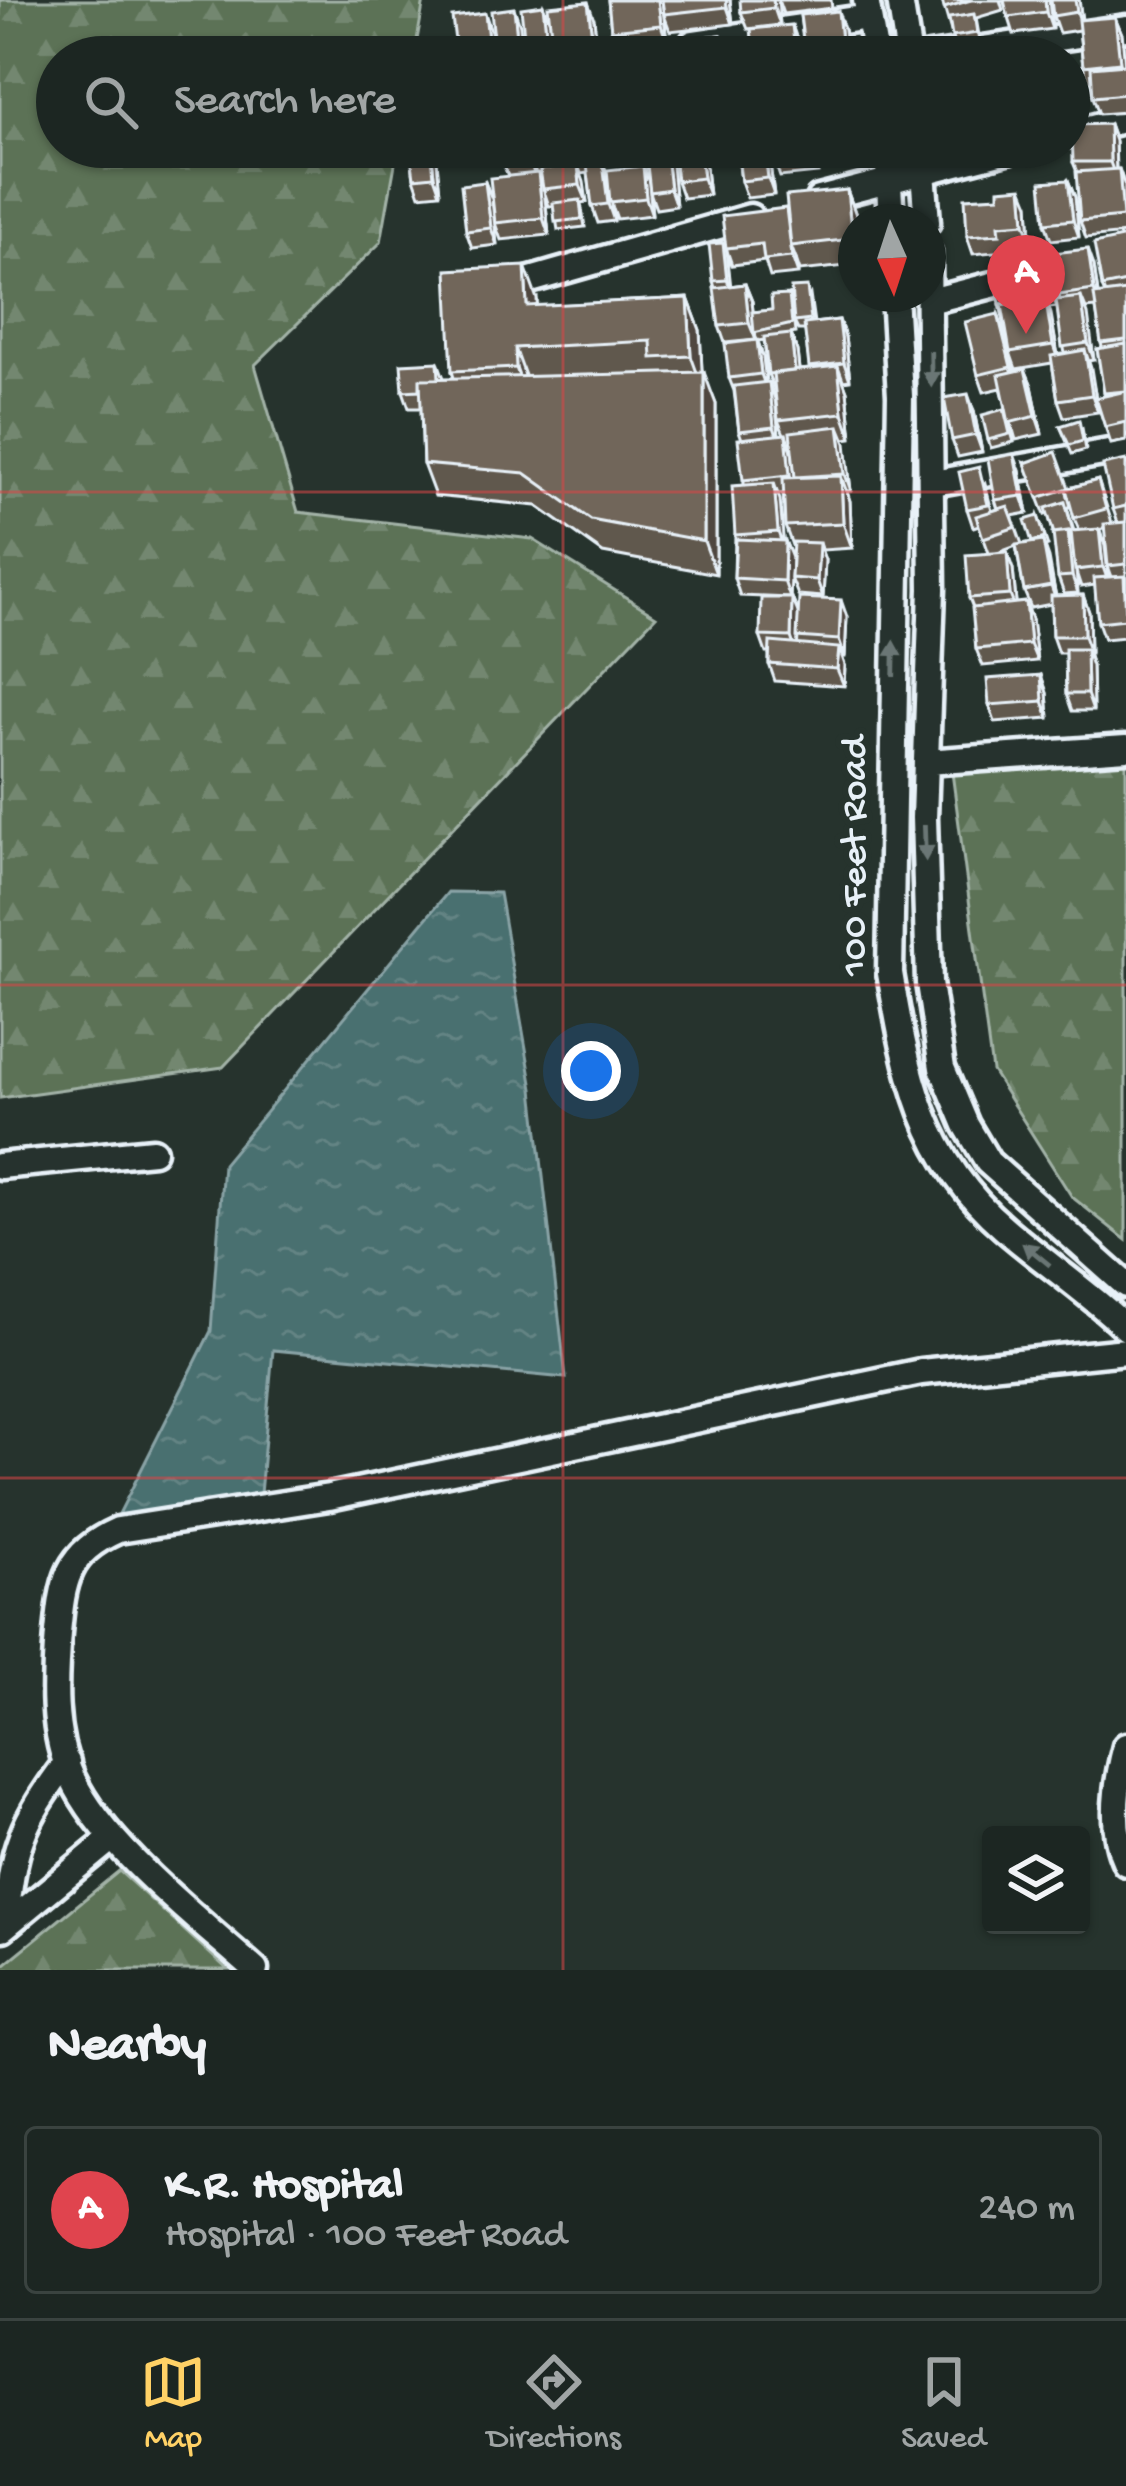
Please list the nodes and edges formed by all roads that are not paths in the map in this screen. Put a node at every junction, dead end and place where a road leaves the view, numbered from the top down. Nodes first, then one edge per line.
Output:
1 (900, 0) edge
2 (867, 9) edge
3 (1126, 28) edge
4 (727, 36) edge
5 (905, 36) edge
6 (1072, 36) edge
7 (1126, 119) edge
8 (1090, 128) edge
9 (888, 168) edge
10 (909, 168) edge
11 (924, 168) edge
12 (889, 181) junction
13 (890, 204) edge
14 (926, 204) edge
15 (1082, 262) edge
16 (512, 285) edge
17 (946, 297) edge
18 (896, 312) edge
19 (930, 312) edge
20 (1126, 449) edge
21 (933, 483) junction
22 (1126, 748) edge
23 (926, 761) junction
24 (154, 1151) dead end
25 (0, 1166) edge
26 (1126, 1286) edge
27 (1124, 1324) edge
28 (1126, 1351) edge
29 (1126, 1747) edge
30 (67, 1762) junction
31 (112, 1838) junction
32 (1126, 1863) edge
33 (3, 1928) edge
34 (256, 1970) edge

1 - 5 street
2 - 4 street
3 - 6 street
7 - 8 street
9 - 12 street
10 - 12 street
11 - 14 street
12 - 13 street
12 - 16 street
15 - 17 street
27 -> 18 street, 100 Feet Road
19 -> 21 street, 100 Feet Road
20 - 21 street
21 - 23 street, 100 Feet Road
22 - 23 street
23 -> 26 street, 100 Feet Road
24 - 25 street
28 - 30 street
29 - 32 street
30 - 31 street
30 - 33 street
31 - 33 street
31 - 34 street

